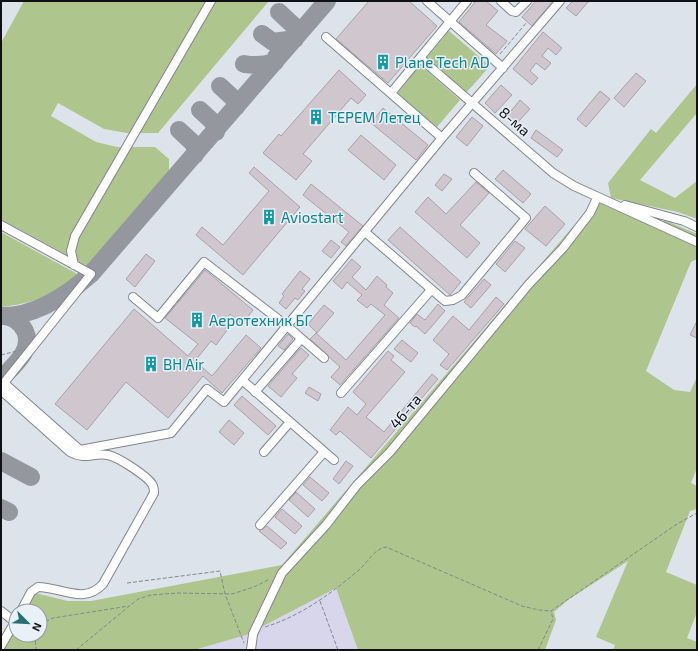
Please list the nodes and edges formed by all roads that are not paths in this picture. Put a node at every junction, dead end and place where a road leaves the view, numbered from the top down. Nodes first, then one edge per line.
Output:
1 (211, 1) edge
2 (426, 1) edge
3 (467, 1) edge
4 (501, 1) edge
5 (527, 1) edge
6 (560, 1) edge
7 (450, 22) junction
8 (326, 37) dead end
9 (420, 58) junction
10 (503, 68) junction
11 (391, 94) junction
12 (472, 103) junction
13 (442, 138) junction
14 (474, 173) dead end
15 (597, 198) junction
16 (1, 225) edge
17 (697, 227) edge
18 (365, 232) junction
19 (697, 242) edge
20 (74, 265) junction
21 (431, 290) junction
22 (133, 297) dead end
23 (287, 326) junction
24 (301, 339) junction
25 (324, 358) dead end
26 (242, 380) junction
27 (4, 383) junction
28 (255, 392) junction
29 (341, 393) dead end
30 (290, 422) junction
31 (264, 452) dead end
32 (324, 452) junction
33 (334, 460) dead end
34 (260, 525) dead end
35 (25, 603) edge
36 (8, 634) edge
37 (1, 646) edge
38 (251, 650) edge

1 - 20 street
2 - 7 street
3 - 7 street
4 - 5 street
6 - 10 street
7 - 9 street
7 - 10 street
8 - 11 street
9 - 11 street
9 - 12 street, 8-ма
10 - 12 street
11 - 13 street
12 - 13 street
12 - 15 street, 8-ма
13 - 18 street
14 - 21 street
15 - 17 street, 8-ма
15 - 19 street, 8-ма
15 - 38 street, 46-та
16 - 20 street
18 - 21 street
18 - 23 street
20 - 27 street
21 - 29 street
22 - 23 street
23 - 24 street
23 - 26 street
24 - 25 street
24 - 28 street
26 - 27 street
26 - 28 street
27 - 35 street
28 - 30 street
30 - 31 street
30 - 32 street
32 - 33 street
32 - 34 street
36 - 37 street

